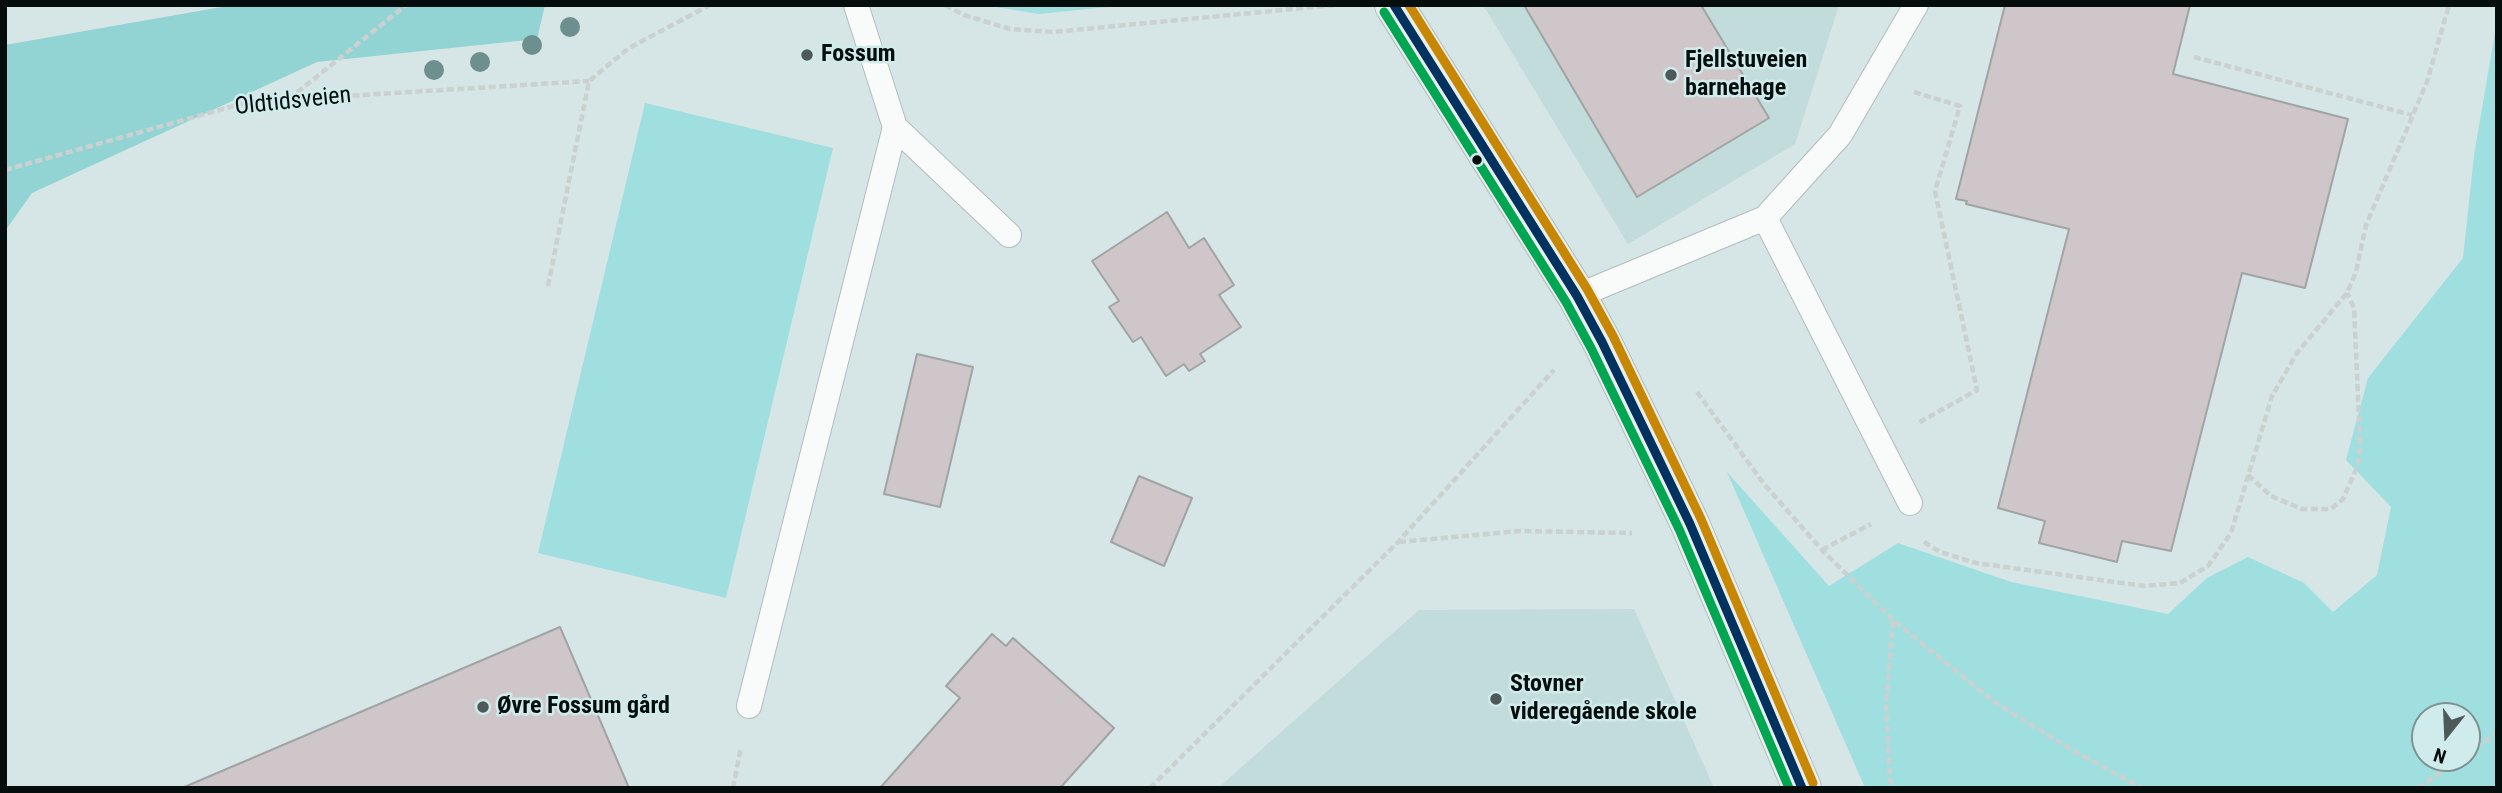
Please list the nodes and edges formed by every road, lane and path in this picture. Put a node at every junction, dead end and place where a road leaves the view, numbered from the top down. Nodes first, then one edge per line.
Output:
1 (406, 5) edge
2 (710, 5) edge
3 (856, 5) edge
4 (945, 5) edge
5 (1336, 5) edge
6 (1394, 5) edge
7 (1916, 5) edge
8 (2449, 5) edge
9 (2194, 57) dead end
10 (1873, 79) junction
11 (589, 80) junction
12 (288, 100) junction
13 (2412, 115) junction
14 (895, 127) junction
15 (5, 170) edge
16 (1765, 218) junction
17 (1009, 234) dead end
18 (548, 286) dead end
19 (2347, 293) junction
20 (1577, 296) junction
21 (1554, 370) dead end
22 (1697, 392) dead end
23 (1882, 443) junction
24 (2248, 475) junction
25 (1910, 503) joint
26 (1885, 516) junction
27 (1632, 533) dead end
28 (1398, 542) junction
29 (1822, 550) junction
30 (1893, 620) junction
31 (749, 706) dead end
32 (2497, 733) edge
33 (2481, 744) edge
34 (2441, 772) edge
35 (1150, 788) edge
36 (1802, 788) edge
37 (1893, 788) edge
38 (2142, 788) edge
39 (2418, 788) edge

1 - 12 path
2 - 11 path
3 - 14 lane
4 - 5 path
6 - 20 street
7 - 10 lane
8 - 13 path
9 - 13 path
10 - 16 lane
10 - 23 path
11 - 12 path, Oldtidsveien
11 - 18 path
12 - 15 path, Oldtidsveien
13 - 19 path
14 - 17 lane
14 - 31 lane
16 - 20 lane
16 - 23 lane
19 - 24 path
19 - 24 path
20 - 36 street
21 - 28 path
22 - 29 path
23 - 25 lane
24 - 26 path
25 - 26 path
26 - 29 path
27 - 28 path
28 - 35 path
29 - 30 path
30 - 37 path
30 - 38 path
32 - 33 path
34 - 39 path

